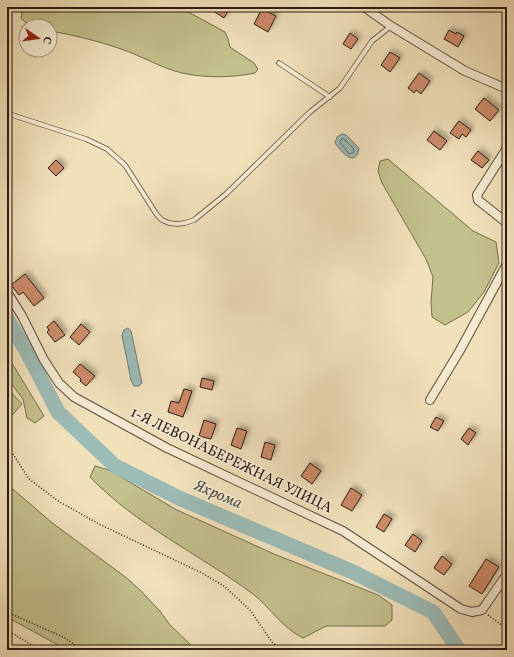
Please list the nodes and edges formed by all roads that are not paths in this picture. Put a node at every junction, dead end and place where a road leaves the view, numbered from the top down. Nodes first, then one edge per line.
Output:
1 (364, 7) edge
2 (391, 26) junction
3 (279, 63) dead end
4 (507, 89) edge
5 (330, 97) junction
6 (9, 114) dead end
7 (507, 148) edge
8 (507, 223) edge
9 (507, 264) edge
10 (7, 292) edge
11 (430, 400) dead end
12 (507, 574) edge

1 - 2 street
2 - 4 street
2 - 5 lane
3 - 5 lane
5 - 6 lane
7 - 8 street
9 - 11 street
10 - 12 street, 1-Я ЛЕВОНАБЕРЕЖНАЯ УЛИЦА

